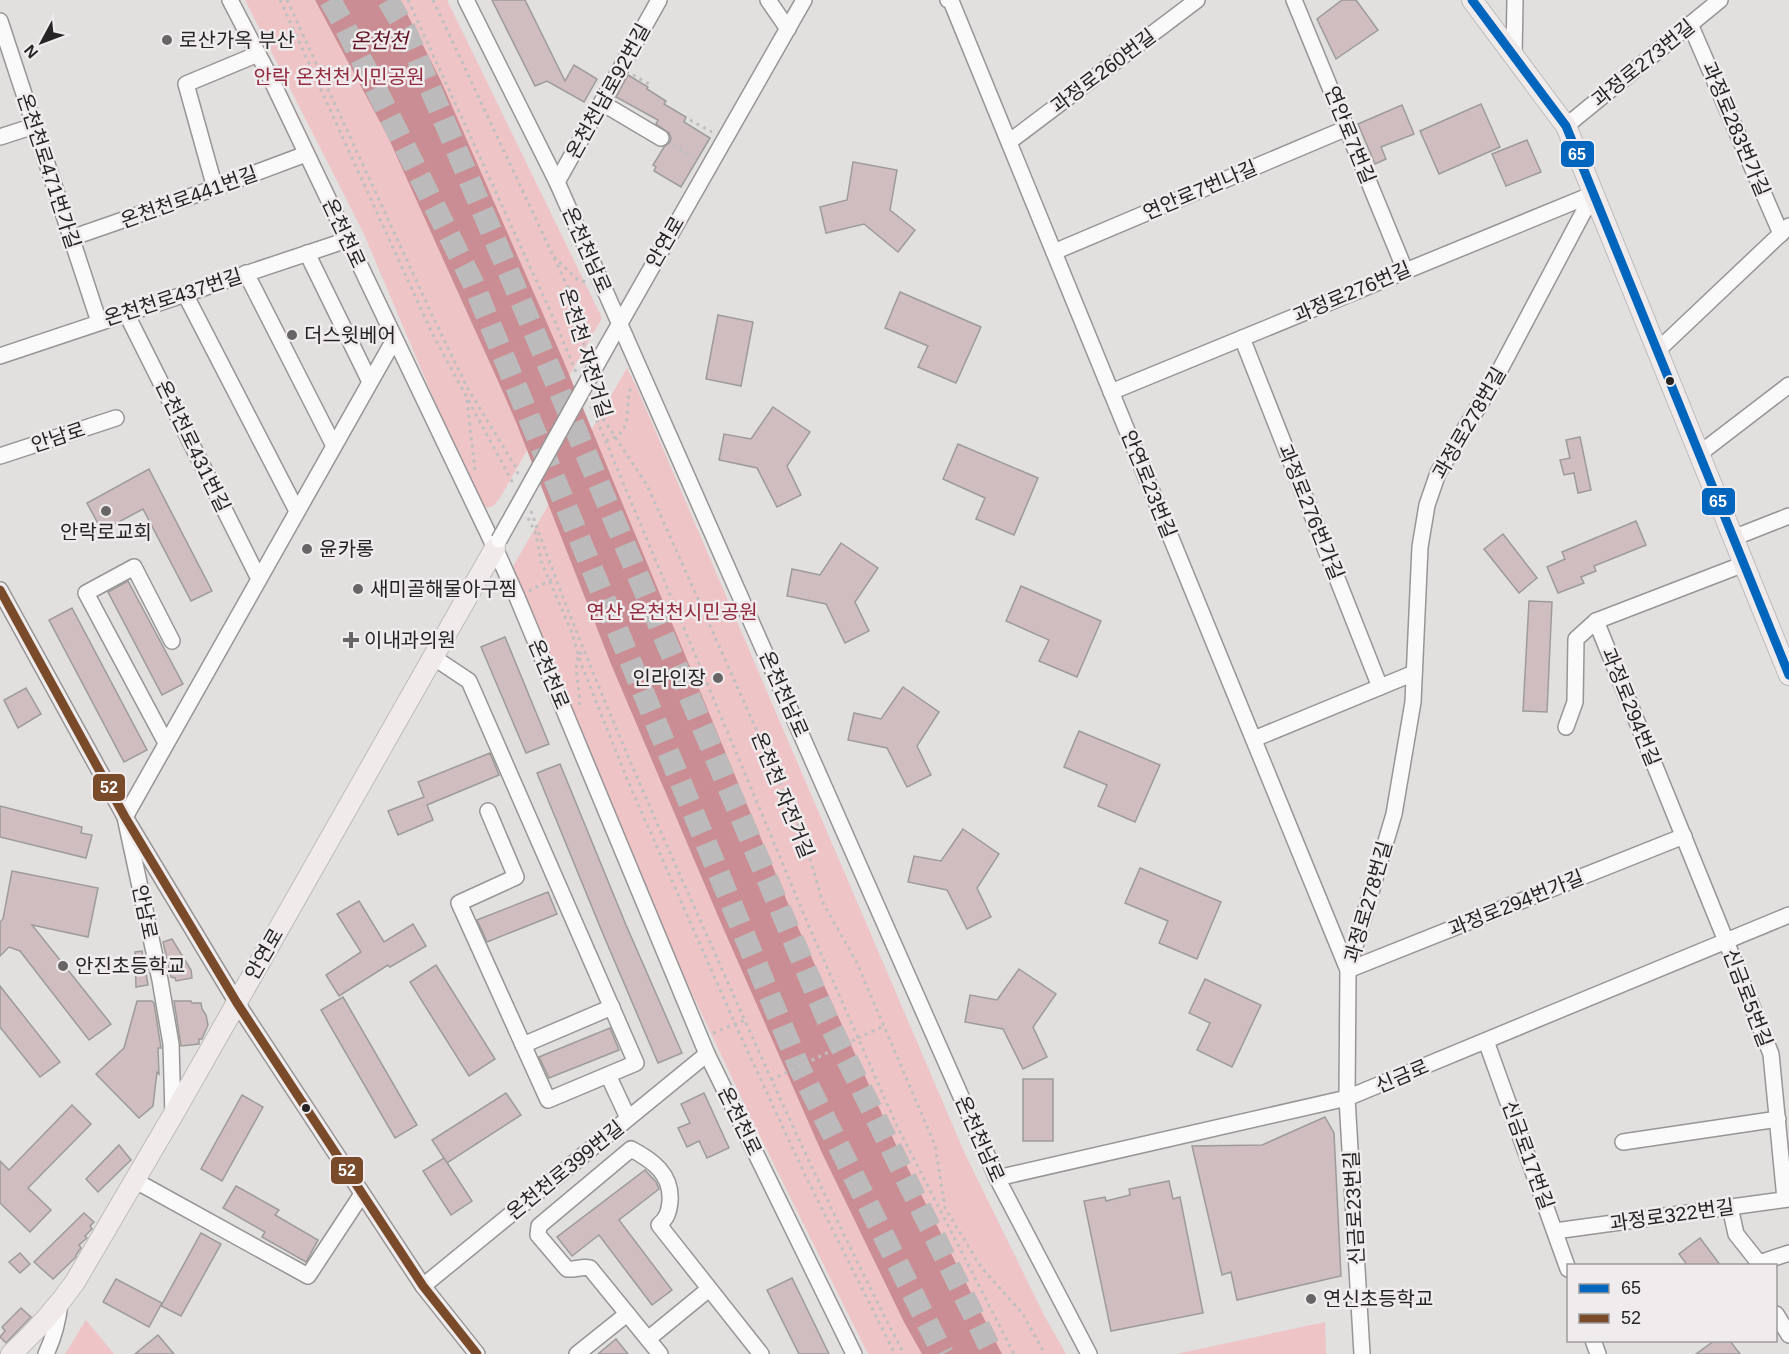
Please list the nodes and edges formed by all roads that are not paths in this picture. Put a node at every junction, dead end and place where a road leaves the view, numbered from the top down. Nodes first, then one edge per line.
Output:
1 (230, 0) edge
2 (466, 0) edge
3 (659, 0) edge
4 (768, 0) edge
5 (804, 0) edge
6 (951, 0) edge
7 (1197, 0) edge
8 (1294, 0) edge
9 (1472, 0) edge
10 (1515, 0) edge
11 (1720, 0) edge
12 (0, 21) edge
13 (1690, 24) junction
14 (788, 28) junction
15 (258, 54) junction
16 (1514, 56) junction
17 (602, 103) junction
18 (34, 126) junction
19 (1566, 126) junction
20 (1347, 128) junction
21 (0, 137) edge
22 (661, 138) road end
23 (1009, 142) junction
24 (306, 153) junction
25 (557, 182) junction
26 (215, 189) junction
27 (1593, 194) junction
28 (1785, 230) edge
29 (71, 238) junction
30 (347, 240) junction
31 (1054, 252) junction
32 (307, 253) junction
33 (1405, 270) junction
34 (246, 273) junction
35 (185, 294) junction
36 (126, 313) junction
37 (99, 322) junction
38 (620, 322) junction
39 (1242, 338) junction
40 (394, 340) junction
41 (1657, 351) junction
42 (0, 356) edge
43 (370, 382) junction
44 (1789, 385) edge
45 (1111, 392) junction
46 (116, 418) dead end
47 (334, 446) junction
48 (1699, 454) junction
49 (0, 456) edge
50 (297, 511) junction
51 (1789, 516) edge
52 (1733, 538) junction
53 (497, 544) junction
54 (1744, 564) junction
55 (259, 579) junction
56 (0, 590) edge
57 (1596, 621) junction
58 (172, 640) dead end
59 (433, 657) junction
60 (1414, 673) junction
61 (1789, 675) edge
62 (1380, 687) junction
63 (1566, 727) dead end
64 (1254, 739) junction
65 (166, 743) junction
66 (488, 811) dead end
67 (124, 817) junction
68 (1684, 836) junction
69 (1789, 915) edge
70 (1726, 941) junction
71 (1348, 970) junction
72 (237, 1003) junction
73 (612, 1007) junction
74 (1486, 1041) junction
75 (523, 1045) junction
76 (707, 1054) junction
77 (609, 1075) junction
78 (1347, 1098) junction
79 (173, 1115) junction
80 (628, 1118) junction
81 (1778, 1119) junction
82 (1623, 1142) dead end
83 (997, 1178) junction
84 (134, 1180) junction
85 (362, 1194) junction
86 (1787, 1199) edge
87 (1730, 1207) junction
88 (1555, 1231) junction
89 (1789, 1253) edge
90 (1567, 1264) edge
91 (1759, 1264) edge
92 (423, 1286) junction
93 (709, 1289) junction
94 (60, 1303) junction
95 (627, 1314) junction
96 (1777, 1316) edge
97 (1789, 1335) edge
98 (648, 1339) junction
99 (10, 1354) edge
100 (46, 1354) edge
101 (477, 1354) edge
102 (577, 1354) edge
103 (660, 1354) edge
104 (761, 1354) edge
105 (854, 1354) edge
106 (1089, 1354) edge
107 (1362, 1354) edge

1 - 15 street, 온천천로
2 - 25 street, 온천천남로
3 - 17 street, 온천천남로92번길
4 - 14 street
5 - 14 street, 안연로
6 - 23 street, 안연로23번길
7 - 23 street, 과정로260번길
8 - 20 street, 연안로7번길
9 - 16 main road
10 - 16 street
11 - 13 street, 과정로273번길
12 - 18 street, 온천천로471번가길
13 - 19 street, 과정로273번길
13 - 28 street, 과정로283번가길
14 - 38 street, 안연로
15 - 24 street, 온천천로
15 - 26 street
16 - 19 main road
17 - 22 street
17 - 25 street, 온천천남로92번길
18 - 21 street
18 - 29 street, 온천천로471번가길
19 - 27 main road
20 - 31 street, 연안로7번나길
20 - 33 street, 연안로7번길
23 - 31 street, 안연로23번길
24 - 26 street, 온천천로441번길
24 - 30 street, 온천천로
25 - 38 street, 온천천남로
26 - 29 street, 온천천로441번길
27 - 33 street, 과정로276번길
27 - 41 main road
27 - 60 street, 과정로278번길
28 - 41 street
29 - 37 street, 온천천로471번가길
30 - 32 street, 온천천로437번길
30 - 40 street, 온천천로
31 - 45 street, 안연로23번길
32 - 34 street, 온천천로437번길
32 - 43 street
33 - 39 street, 과정로276번길
34 - 35 street, 온천천로437번길
34 - 47 street
35 - 36 street, 온천천로437번길
35 - 50 street
36 - 37 street, 온천천로437번길
36 - 55 street, 온천천로431번길
37 - 42 street, 온천천로437번길
38 - 53 street, 안연로, bridge
38 - 83 street, 온천천남로
39 - 45 street, 과정로276번길
39 - 62 street, 과정로276번가길
40 - 43 street
40 - 53 street, 온천천로
41 - 48 main road
43 - 47 street
44 - 48 street
45 - 64 street, 안연로23번길
46 - 49 street, 안남로
47 - 50 street
48 - 52 main road
50 - 55 street
51 - 52 street
52 - 54 main road
53 - 59 main road, 안연로
53 - 76 street, 온천천로
54 - 57 street
54 - 61 main road
55 - 65 street
56 - 67 street, 안남로
57 - 63 street
57 - 68 street, 과정로294번길
58 - 65 street
59 - 72 main road, 안연로
59 - 73 street
60 - 62 street
60 - 71 street, 과정로278번길
62 - 64 street
64 - 71 street, 안연로23번길
65 - 67 street
66 - 75 street
67 - 72 street, 안남로
67 - 79 street, 안남로
68 - 70 street, 과정로294번길
68 - 71 street, 과정로294번가길
69 - 70 street, 신금로
70 - 74 street, 신금로
70 - 81 street, 신금로5번길
71 - 78 street, 과정로278번길
72 - 79 main road, 안연로
72 - 85 street, 안남로
73 - 75 street
73 - 77 street
74 - 78 street, 신금로
74 - 88 street, 신금로17번길
75 - 77 street
76 - 80 street, 온천천로399번길
76 - 105 street, 온천천로
77 - 80 street
78 - 83 street, 신금로
78 - 107 street, 신금로23번길
79 - 84 main road, 안연로
80 - 92 street, 온천천로399번길
81 - 82 street
81 - 86 street, 신금로5번길
83 - 106 street, 온천천남로
84 - 85 street
84 - 94 main road, 안연로
85 - 92 street, 안남로
86 - 87 street, 과정로322번길
87 - 88 street, 과정로322번길
87 - 91 street
88 - 90 street, 신금로17번길
89 - 91 street
92 - 101 street, 안남로
93 - 95 street
93 - 98 street
93 - 104 street
94 - 99 main road, 안연로
94 - 100 street
95 - 98 street
95 - 102 street
96 - 97 street
98 - 103 street

